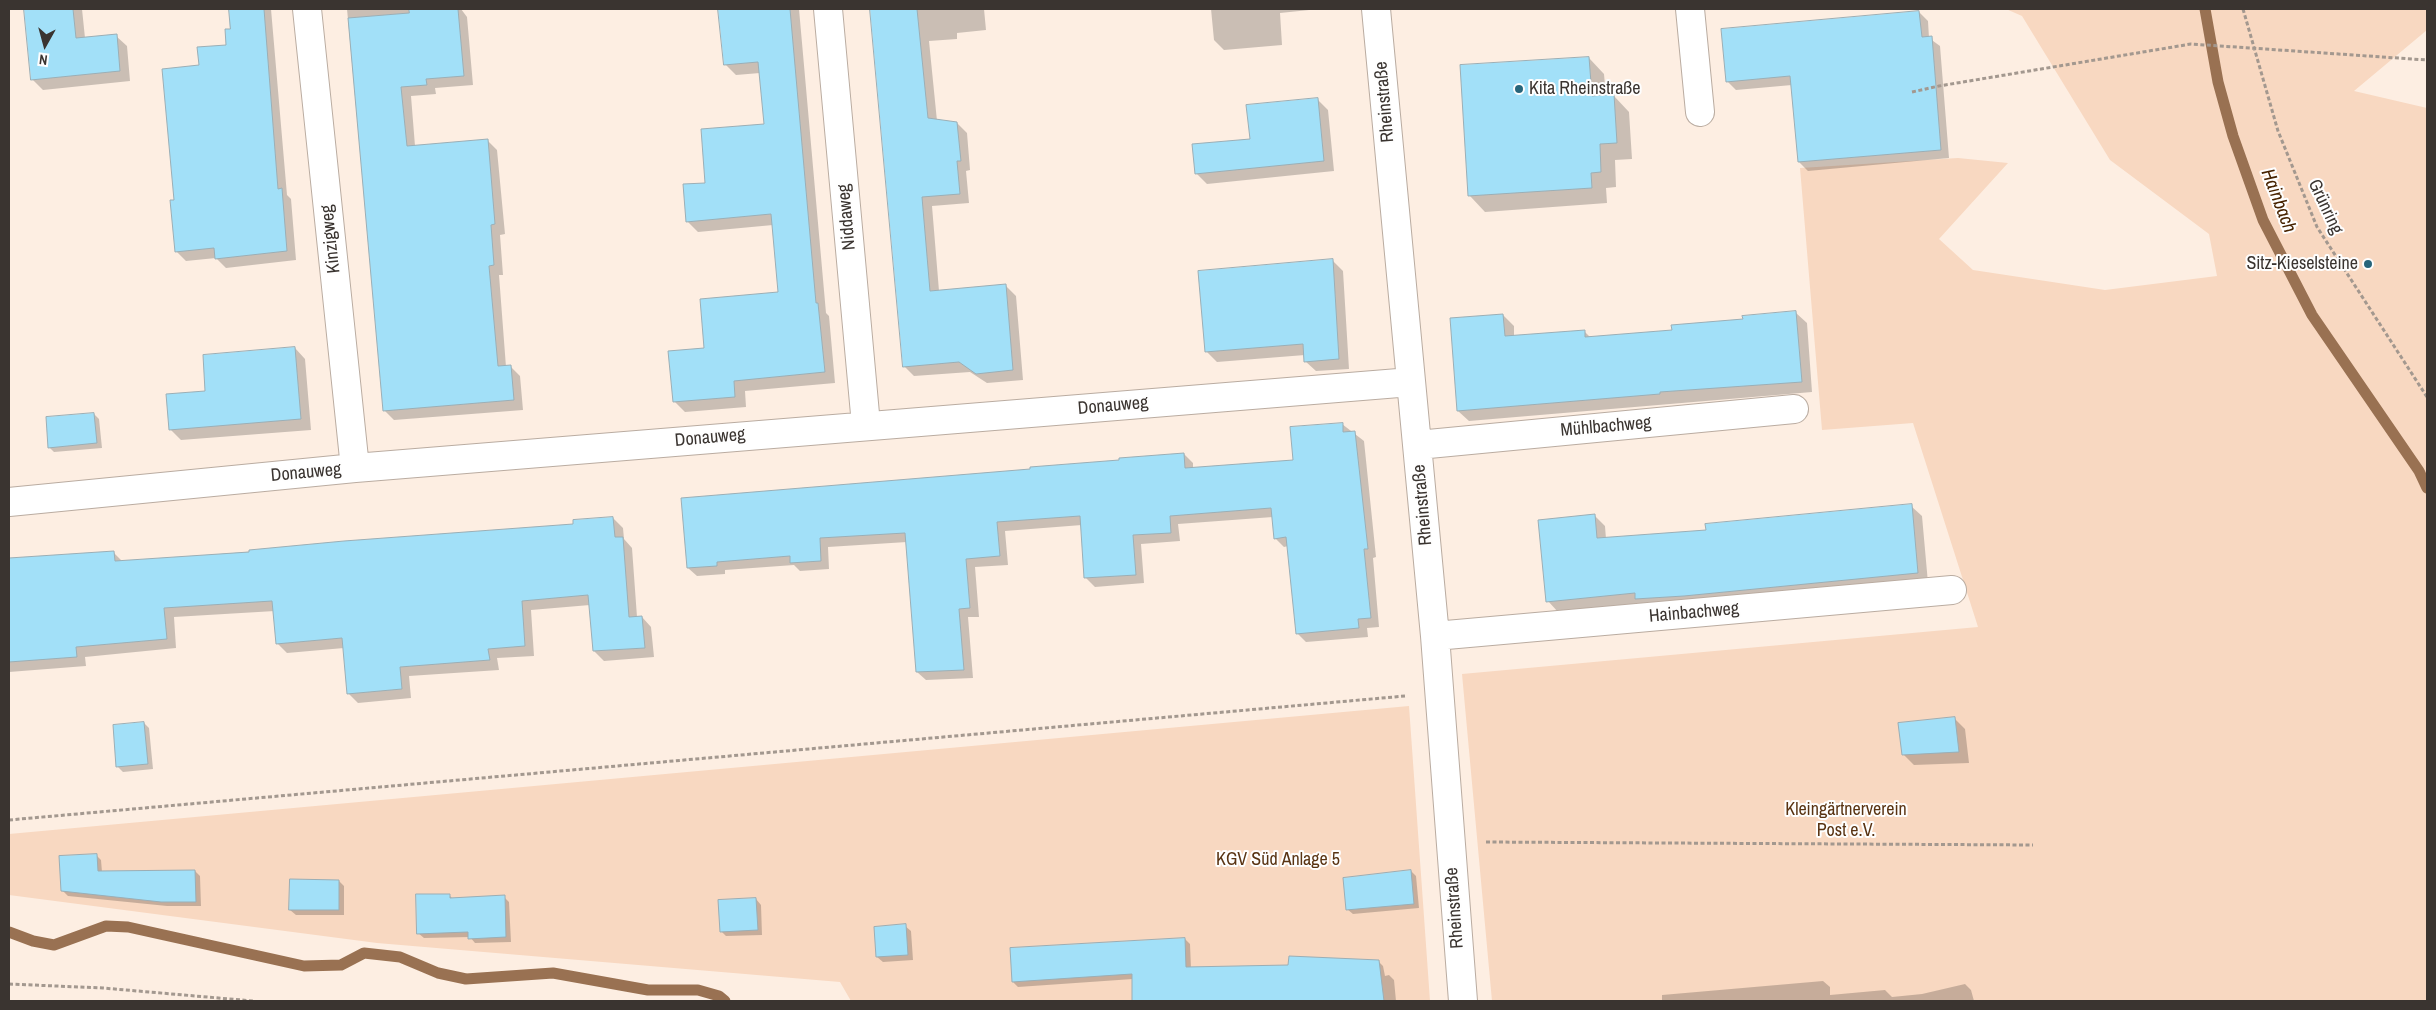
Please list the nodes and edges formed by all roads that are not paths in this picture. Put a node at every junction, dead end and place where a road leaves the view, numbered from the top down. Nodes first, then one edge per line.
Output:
1 (307, 9) edge
2 (828, 9) edge
3 (1376, 9) edge
4 (1690, 9) edge
5 (1700, 112) dead end
6 (1412, 382) junction
7 (1794, 409) dead end
8 (866, 425) junction
9 (1418, 445) junction
10 (355, 468) junction
11 (9, 502) edge
12 (1952, 590) dead end
13 (1436, 636) junction
14 (1463, 1001) edge

1 - 10 street, Kinzigweg
2 - 8 street, Niddaweg
3 - 6 street, Rheinstraße
4 - 5 street
6 - 8 street, Donauweg
6 - 9 street, Rheinstraße
7 - 9 street, Mühlbachweg
8 - 10 street, Donauweg
9 - 13 street, Rheinstraße
10 - 11 street, Donauweg
12 - 13 street, Hainbachweg
13 - 14 street, Rheinstraße

